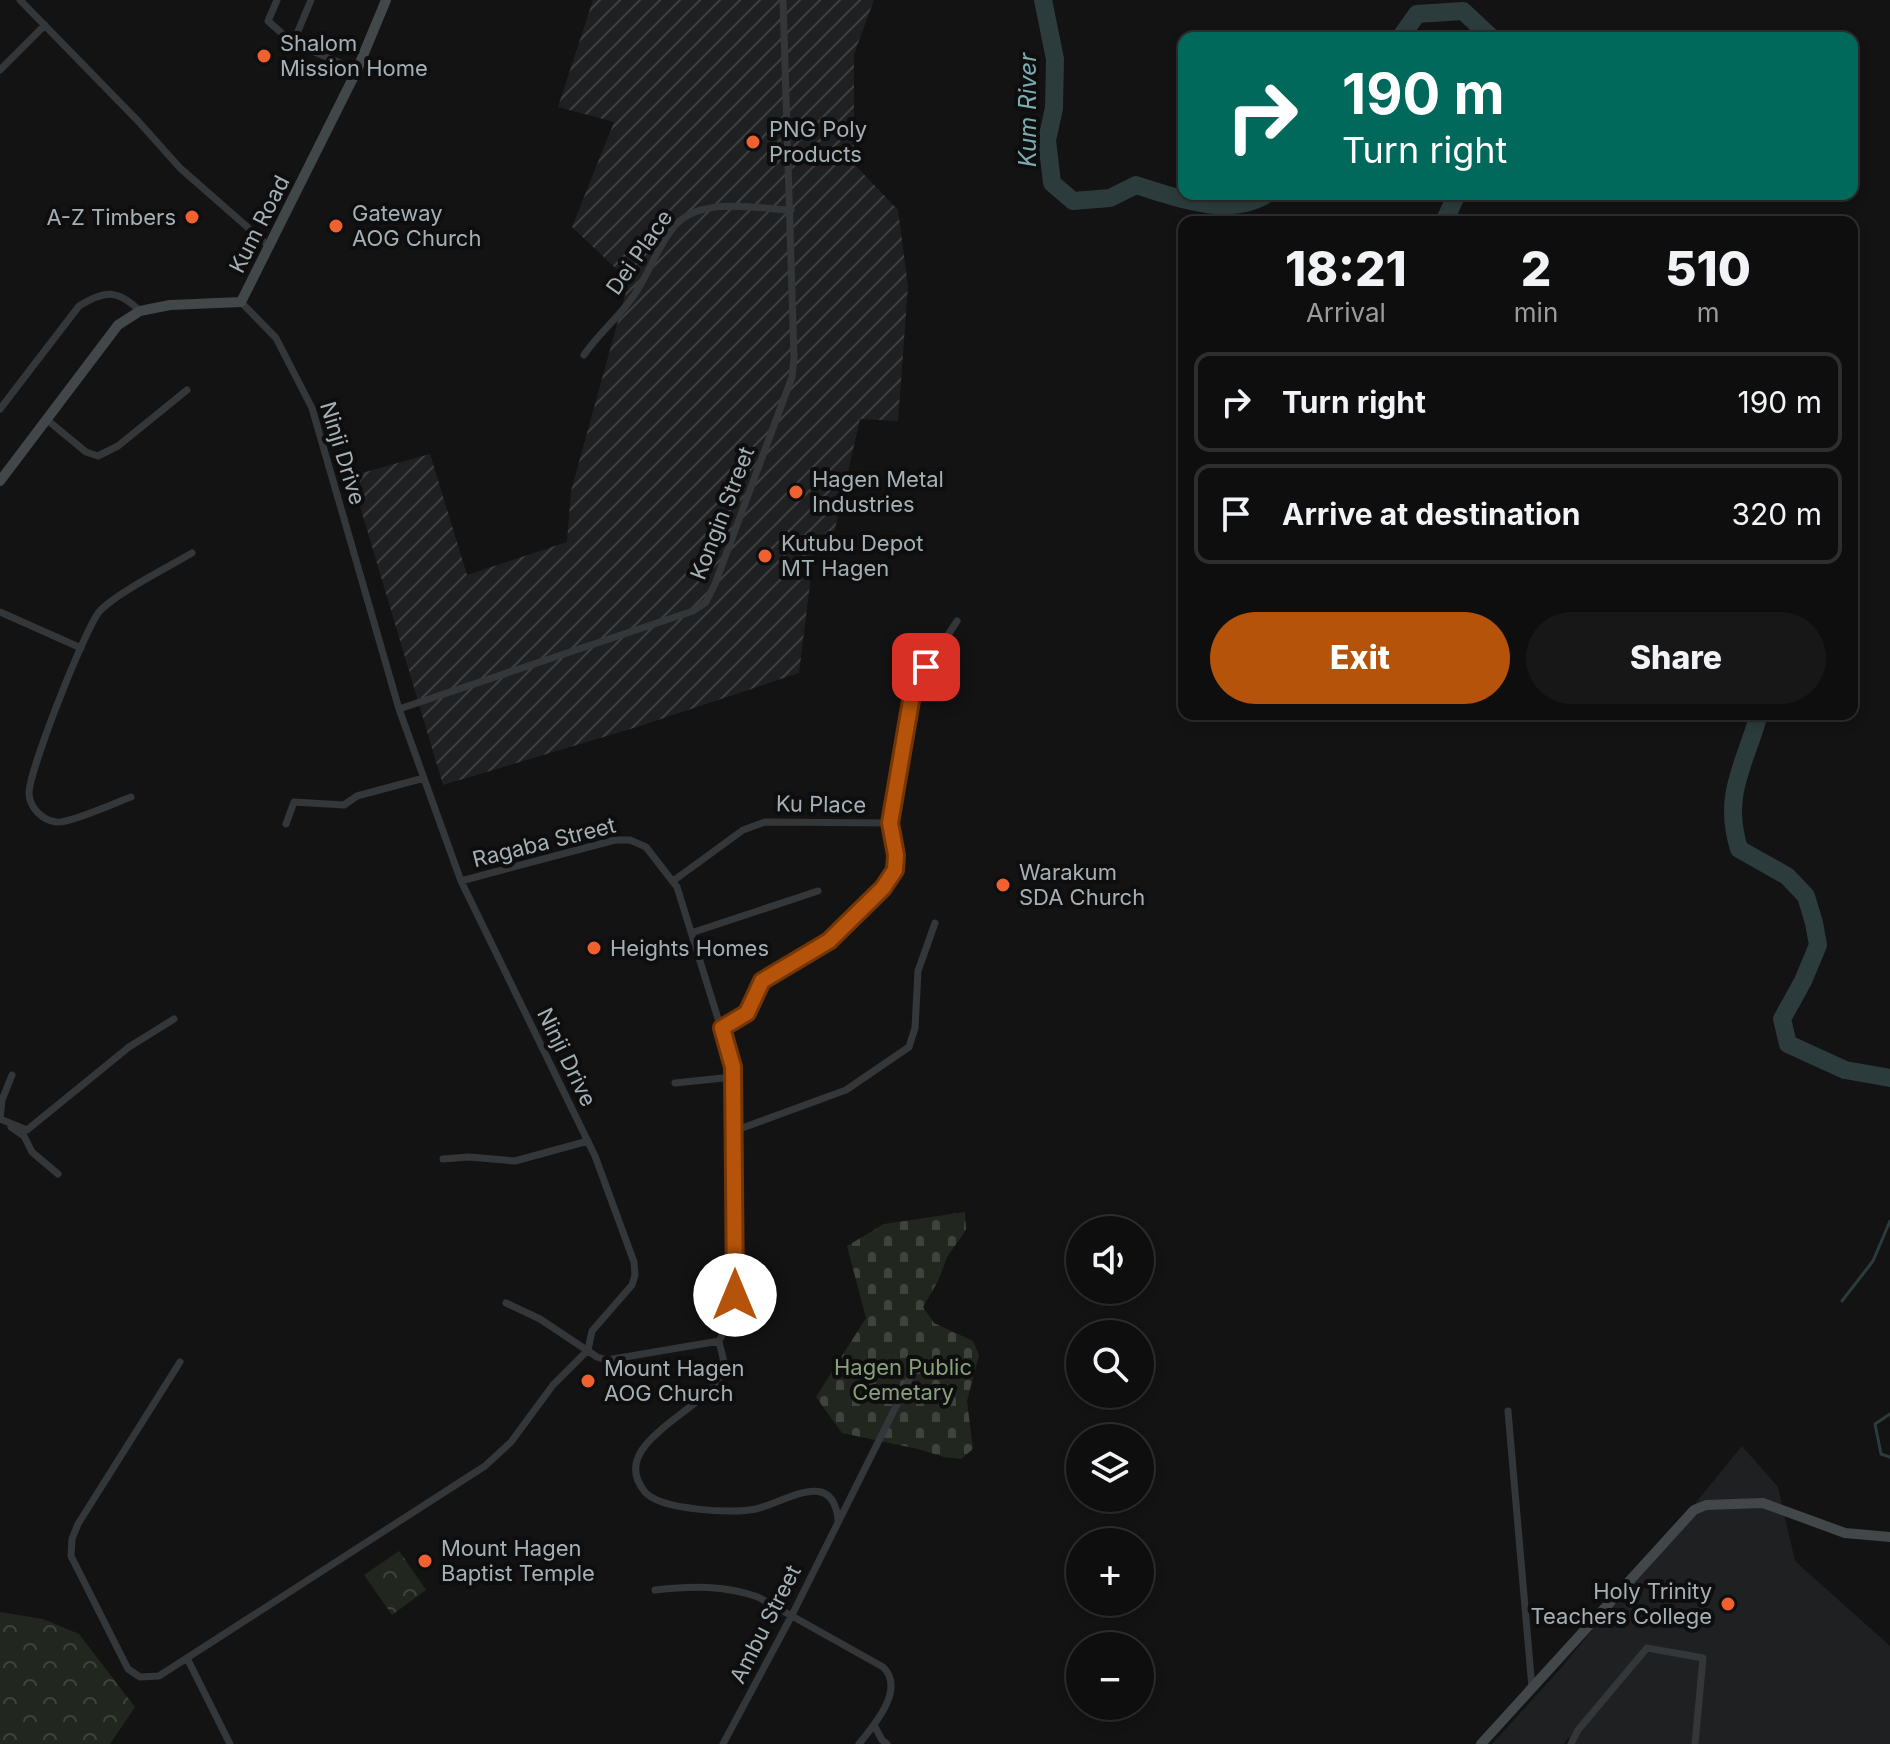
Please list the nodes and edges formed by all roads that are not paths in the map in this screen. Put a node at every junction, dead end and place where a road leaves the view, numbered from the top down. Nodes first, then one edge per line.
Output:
1 (20, 0) edge
2 (277, 0) edge
3 (311, 0) edge
4 (386, 0) edge
5 (783, 0) edge
6 (45, 25) junction
7 (293, 43) junction
8 (0, 70) edge
9 (357, 70) junction
10 (791, 210) junction
11 (270, 247) junction
12 (241, 302) junction
13 (140, 311) junction
14 (584, 355) dead end
15 (187, 390) dead end
16 (0, 409) edge
17 (46, 419) junction
18 (0, 481) edge
19 (192, 553) dead end
20 (0, 612) edge
21 (957, 621) dead end
22 (81, 648) junction
23 (399, 709) junction
24 (424, 778) junction
25 (131, 797) dead end
26 (890, 823) junction
27 (286, 824) dead end
28 (461, 881) junction
29 (673, 881) junction
30 (818, 891) dead end
31 (935, 923) dead end
32 (691, 933) junction
33 (174, 1019) dead end
34 (722, 1028) junction
35 (12, 1075) dead end
36 (733, 1077) junction
37 (675, 1083) dead end
38 (0, 1119) edge
39 (734, 1131) junction
40 (588, 1141) junction
41 (443, 1159) dead end
42 (58, 1174) dead end
43 (506, 1303) dead end
44 (719, 1341) junction
45 (588, 1350) junction
46 (180, 1362) dead end
47 (918, 1362) dead end
48 (1508, 1411) dead end
49 (838, 1520) junction
50 (1890, 1537) edge
51 (655, 1590) dead end
52 (792, 1615) junction
53 (187, 1658) junction
54 (1532, 1688) junction
55 (874, 1725) junction
56 (230, 1744) edge
57 (723, 1744) edge
58 (859, 1744) edge
59 (887, 1744) edge
60 (1481, 1744) edge
61 (1571, 1744) edge
62 (1695, 1744) edge

1 - 6 street
2 - 7 street
3 - 7 street
4 - 9 street, Kum Road
5 - 10 street, Kongin Street
6 - 8 street
6 - 11 street
7 - 9 street
9 - 11 street, Kum Road
10 - 14 street, Dei Place
10 - 23 street, Kongin Street
11 - 12 street, Kum Road
12 - 13 street, Kum Road
12 - 23 street, Ninji Drive
13 - 16 street
13 - 17 street
15 - 17 street
17 - 18 street
19 - 22 street
20 - 22 street
21 - 26 street
22 - 25 street
23 - 24 street, Ninji Drive
24 - 27 street
24 - 28 street, Ninji Drive
26 - 29 street, Ku Place
26 - 34 street
28 - 29 street, Ragaba Street
28 - 40 street, Ninji Drive
29 - 32 street, Ragaba Street
30 - 32 street
31 - 39 street
32 - 34 street, Ragaba Street
33 - 38 street
34 - 36 street, Ragaba Street
35 - 38 street
36 - 37 street
36 - 39 street, Ragaba Street
38 - 42 street
39 - 44 street, Ragaba Street
40 - 41 street
40 - 45 street, Ninji Drive
43 - 45 street
44 - 45 street
44 - 49 street, Ragaba Street
45 - 53 street, Ninji Drive
46 - 53 street, Ninji Drive
47 - 49 street, Ambu Street
48 - 54 street
49 - 52 street, Ambu Street
50 - 54 street
51 - 52 street
52 - 55 street
52 - 57 street, Ambu Street
53 - 56 street
54 - 60 street
55 - 58 street
55 - 59 street
61 - 62 street

